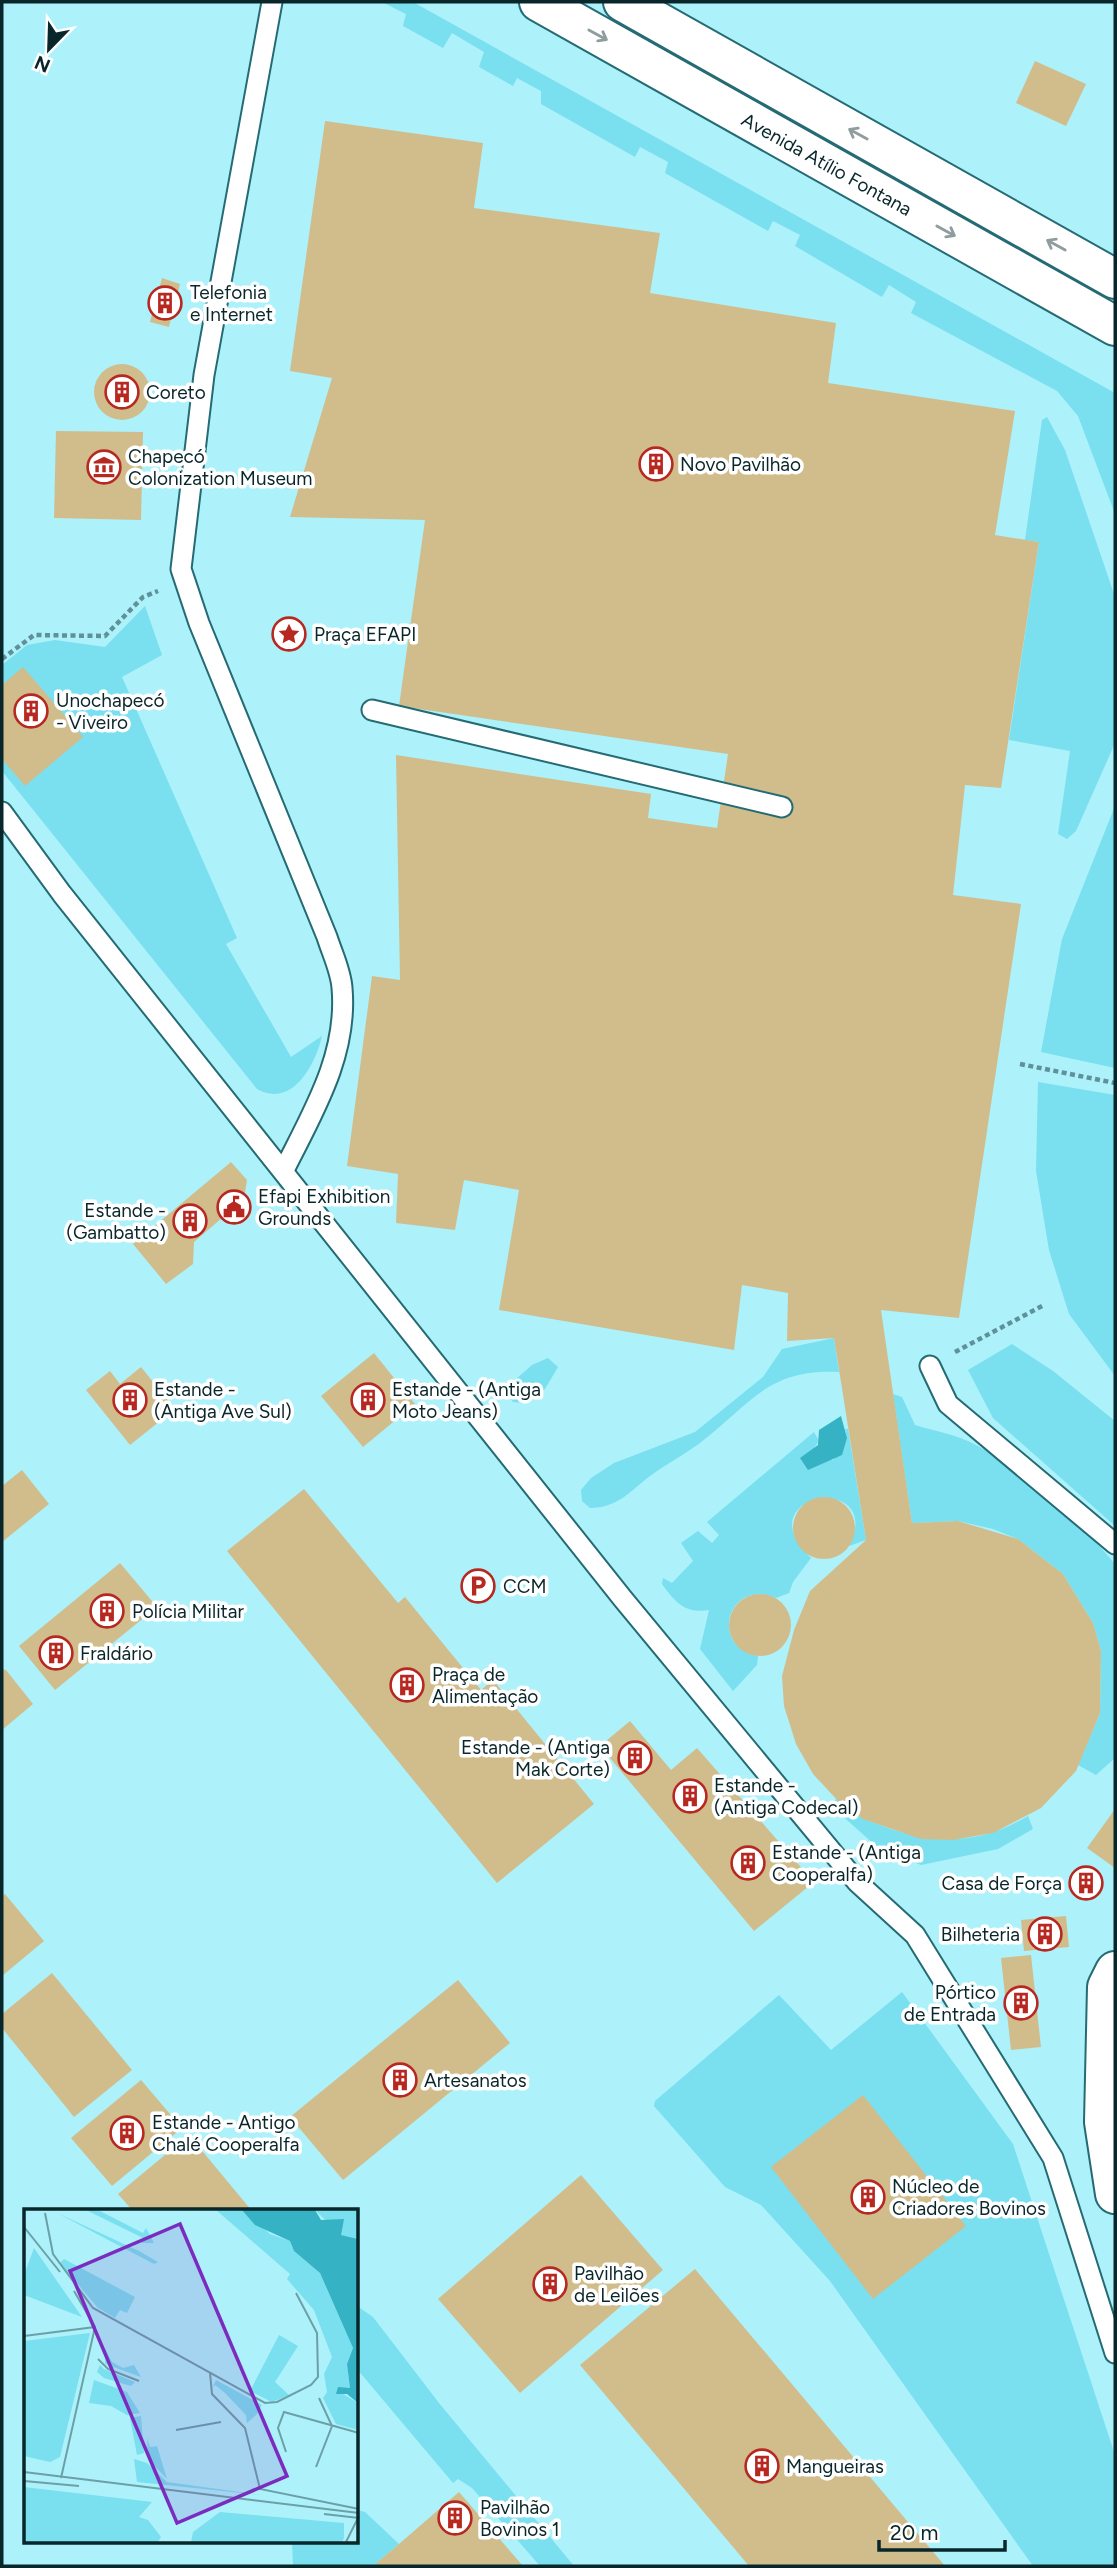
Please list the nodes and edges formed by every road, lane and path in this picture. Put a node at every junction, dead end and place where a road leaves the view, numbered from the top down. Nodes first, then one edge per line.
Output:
1 (272, 2) edge
2 (539, 2) edge
3 (623, 2) edge
4 (1115, 279) edge
5 (1115, 326) edge
6 (184, 579) junction
7 (2, 659) edge
8 (372, 710) dead end
9 (782, 807) dead end
10 (2, 812) edge
11 (1020, 1064) dead end
12 (1115, 1083) edge
13 (284, 1170) junction
14 (1044, 1305) dead end
15 (930, 1366) joint
16 (1115, 1544) edge
17 (1112, 1982) edge
18 (1115, 2194) edge
19 (1115, 2353) edge

1 - 6 lane
2 -> 5 main road, Avenida Atílio Fontana
4 -> 3 main road
6 - 7 path
6 - 13 lane
8 - 9 lane
10 - 13 lane
11 - 12 path
13 - 19 lane
14 - 15 path
15 - 16 lane
17 - 18 main road

